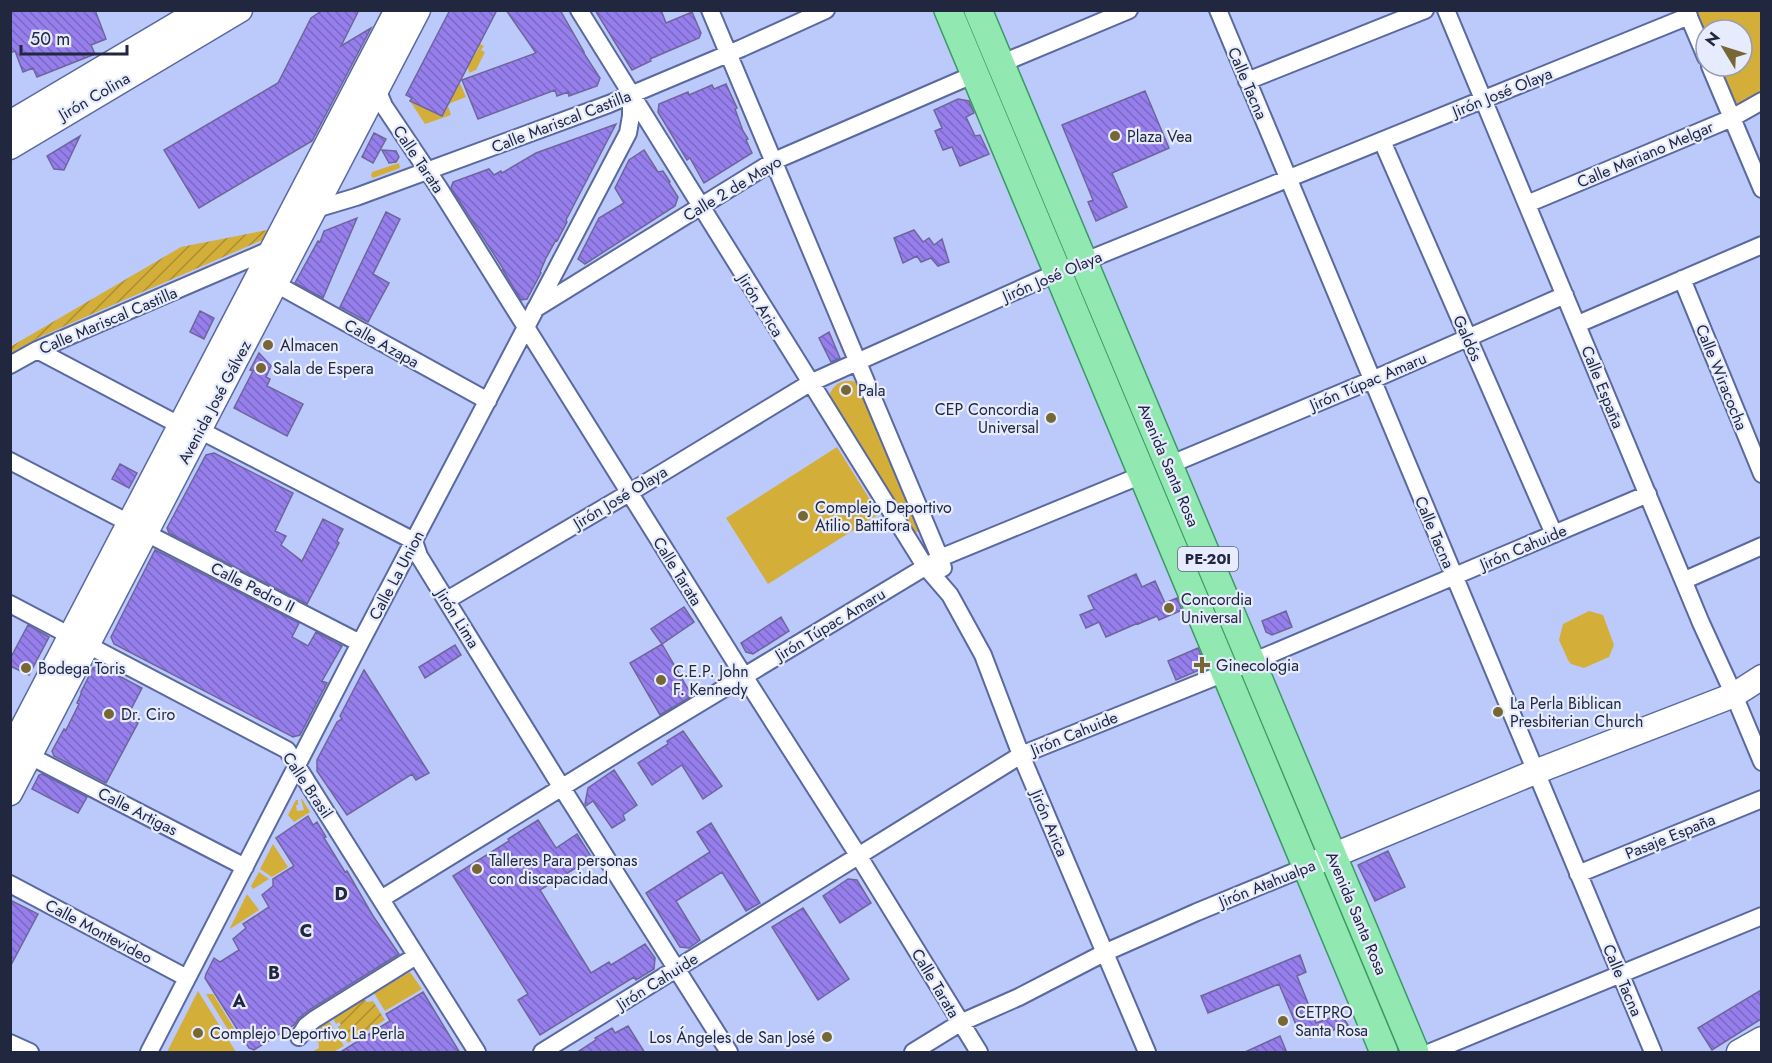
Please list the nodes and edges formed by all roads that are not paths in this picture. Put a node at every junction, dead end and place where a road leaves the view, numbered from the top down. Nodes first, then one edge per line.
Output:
1 (201, 10) edge
2 (240, 10) edge
3 (397, 10) edge
4 (418, 10) edge
5 (579, 10) edge
6 (710, 10) edge
7 (948, 10) edge
8 (978, 10) edge
9 (1129, 10) edge
10 (1218, 10) edge
11 (1425, 10) edge
12 (1446, 10) edge
13 (825, 11) edge
14 (1688, 13) edge
15 (1694, 28) edge
16 (728, 54) junction
17 (1000, 64) junction
18 (975, 74) junction
19 (1715, 78) edge
20 (1247, 81) junction
21 (369, 85) junction
22 (631, 94) junction
23 (1484, 100) junction
24 (1761, 101) edge
25 (1732, 118) junction
26 (10, 123) edge
27 (1382, 141) junction
28 (10, 147) edge
29 (774, 161) junction
30 (427, 172) junction
31 (1288, 179) junction
32 (1761, 189) edge
33 (1527, 204) junction
34 (701, 207) junction
35 (314, 210) junction
36 (290, 215) junction
37 (1761, 245) edge
38 (272, 249) junction
39 (1084, 262) junction
40 (1058, 272) junction
41 (1682, 279) junction
42 (276, 284) junction
43 (1565, 295) junction
44 (534, 309) junction
45 (1578, 324) junction
46 (525, 327) junction
47 (1469, 338) junction
48 (37, 350) junction
49 (858, 362) junction
50 (10, 364) edge
51 (1372, 380) junction
52 (810, 383) junction
53 (488, 401) junction
54 (190, 428) junction
55 (10, 461) edge
56 (1169, 465) junction
57 (1761, 474) edge
58 (1142, 475) junction
59 (629, 493) junction
60 (1648, 494) junction
61 (138, 528) junction
62 (1554, 534) junction
63 (414, 541) junction
64 (1761, 546) edge
65 (940, 558) junction
66 (925, 566) junction
67 (1454, 577) junction
68 (1685, 580) junction
69 (950, 595) junction
70 (447, 600) junction
71 (10, 604) edge
72 (79, 640) junction
73 (360, 643) junction
74 (1252, 662) junction
75 (1225, 673) junction
76 (744, 676) junction
77 (1761, 677) edge
78 (1734, 695) junction
79 (16, 750) edge
80 (1021, 755) junction
81 (1761, 762) edge
82 (297, 766) junction
83 (1536, 772) junction
84 (562, 788) junction
85 (10, 793) edge
86 (1761, 799) edge
87 (858, 855) junction
88 (1333, 856) junction
89 (245, 867) junction
90 (1306, 867) junction
91 (1578, 874) junction
92 (10, 885) edge
93 (381, 899) junction
94 (1761, 916) edge
95 (1104, 953) junction
96 (416, 956) junction
97 (677, 969) junction
98 (1620, 974) junction
99 (187, 978) junction
100 (960, 1023) junction
101 (298, 1037) dead end
102 (1761, 1039) edge
103 (10, 1043) edge
104 (30, 1053) edge
105 (148, 1053) edge
106 (477, 1053) edge
107 (542, 1053) edge
108 (729, 1053) edge
109 (913, 1053) edge
110 (979, 1053) edge
111 (1147, 1053) edge
112 (1384, 1053) edge
113 (1415, 1053) edge
114 (1431, 1053) edge
115 (1653, 1053) edge
116 (1739, 1053) edge

1 - 26 main road, Jirón Colina
2 - 28 main road, Jirón Colina
3 - 21 main road, Avenida José Gálvez
4 - 21 main road, Avenida José Gálvez
5 - 22 street, Jirón Arica
6 - 16 street, Jirón Arica
7 - 18 main road, Avenida Santa Rosa / PE-20I
8 - 17 main road, Avenida Santa Rosa / PE-20I
9 - 17 street
10 - 20 street, Calle Tacna
11 - 20 street
12 - 23 street, Calle España
13 - 16 street, Calle Mariscal Castilla
14 - 15 street
14 - 23 street, Jirón José Olaya
16 - 22 street, Calle Mariscal Castilla
16 - 29 street, Jirón Arica
17 - 39 main road, Avenida Santa Rosa / PE-20I
18 - 29 street, Calle 2 de Mayo
18 - 40 main road, Avenida Santa Rosa / PE-20I
19 - 25 street
20 - 31 street, Calle Tacna
21 - 30 street, Calle Tarata
21 - 35 main road, Avenida José Gálvez
21 - 36 main road, Avenida José Gálvez
22 - 30 street, Calle Mariscal Castilla
22 - 34 street, Jirón Arica
22 - 44 street, Calle La Union
23 - 27 street, Jirón José Olaya
23 - 33 street, Calle España
24 - 25 street, Calle Mariano Melgar
25 - 32 street
25 - 33 street, Calle Mariano Melgar
27 - 31 street, Jirón José Olaya
27 - 47 street, Galdós
29 - 34 street, Calle 2 de Mayo
29 - 49 street, Jirón Arica
30 - 35 street, Calle Mariscal Castilla
30 - 46 street, Calle Tarata
31 - 39 street, Jirón José Olaya
31 - 51 street, Calle Tacna
33 - 43 street, Calle España
34 - 44 street, Calle 2 de Mayo
34 - 52 street, Jirón Arica
35 - 36 street, Calle Mariscal Castilla
35 - 42 main road, Avenida José Gálvez
36 - 38 main road, Avenida José Gálvez
37 - 41 street
38 - 48 street, Calle Mariscal Castilla
38 - 54 main road, Avenida José Gálvez
39 - 40 street, Jirón José Olaya
39 - 56 main road, Avenida Santa Rosa / PE-20I
40 - 49 street, Jirón José Olaya
40 - 58 main road, Avenida Santa Rosa / PE-20I
41 - 45 street
41 - 57 street, Calle Wiracocha
42 - 53 street, Calle Azapa
42 - 54 main road, Avenida José Gálvez
43 - 45 street, Calle España
43 - 47 street, Jirón Túpac Amaru
44 - 46 street, Calle La Union
45 - 60 street, Calle España
46 - 53 street, Calle La Union
46 - 59 street, Calle Tarata
47 - 51 street, Jirón Túpac Amaru
47 - 62 street, Galdós
48 - 50 street, Calle Mariscal Castilla
48 - 54 street
49 - 52 street, Jirón José Olaya
49 - 65 street, Jirón Arica
51 - 56 street, Jirón Túpac Amaru
51 - 67 street, Calle Tacna
52 - 59 street, Jirón José Olaya
52 - 66 street, Jirón Arica
53 - 63 street, Calle La Union
54 - 61 main road, Avenida José Gálvez
54 - 63 street
55 - 61 street, Calle Pedro II
56 - 74 main road, Avenida Santa Rosa / PE-20I
58 - 65 street, Jirón Túpac Amaru
58 - 75 main road, Avenida Santa Rosa / PE-20I
59 - 70 street, Jirón José Olaya
59 - 76 street, Calle Tarata
60 - 62 street, Jirón Cahuide
60 - 68 street, Calle España
61 - 72 main road, Avenida José Gálvez
61 - 73 street, Calle Pedro II
62 - 67 street, Jirón Cahuide
63 - 70 street, Jirón Lima
63 - 73 street, Calle La Union
64 - 68 street
65 - 66 street, Jirón Túpac Amaru
65 - 69 street, Jirón Arica
66 - 69 street, Jirón Arica
66 - 76 street, Jirón Túpac Amaru
67 - 74 street, Jirón Cahuide
67 - 83 street, Calle Tacna
68 - 78 street, Calle España
69 - 80 street, Jirón Arica
70 - 84 street, Jirón Lima
71 - 72 street, Calle Brasil
72 - 79 main road, Avenida José Gálvez
72 - 82 street, Calle Brasil
73 - 82 street, Calle La Union
74 - 75 street, Jirón Cahuide
74 - 88 main road, Avenida Santa Rosa / PE-20I
75 - 80 street, Jirón Cahuide
75 - 90 main road, Avenida Santa Rosa / PE-20I
76 - 84 street, Jirón Túpac Amaru
76 - 87 street, Calle Tarata
77 - 78 main road, Jirón Atahualpa
78 - 81 street, Calle España
78 - 83 main road, Jirón Atahualpa
79 - 85 main road, Avenida José Gálvez
79 - 89 street, Calle Artigas
80 - 87 street, Jirón Cahuide
80 - 95 street, Jirón Arica
82 - 89 street, Calle La Union
82 - 93 street, Calle Brasil
83 - 88 main road, Jirón Atahualpa
83 - 91 street, Calle Tacna
84 - 93 street, Jirón Túpac Amaru
84 - 97 street, Jirón Lima
86 - 91 street, Pasaje España
87 - 97 street, Jirón Cahuide
87 - 100 street, Calle Tarata
88 - 90 main road, Jirón Atahualpa
88 - 113 main road, Avenida Santa Rosa / PE-20I
89 - 99 street, Calle La Union
90 - 95 street, Jirón Atahualpa
90 - 112 main road, Avenida Santa Rosa / PE-20I
91 - 98 street, Calle Tacna
92 - 99 street, Calle Montevideo
93 - 96 street, Calle Brasil
94 - 98 street
95 - 100 street, Jirón Atahualpa
95 - 111 street, Jirón Arica
96 - 101 street
96 - 106 street, Calle Brasil
97 - 107 street, Jirón Cahuide
97 - 108 street, Jirón Lima
98 - 114 street
98 - 115 street, Calle Tacna
99 - 105 street, Calle La Union
100 - 109 street, Jirón Atahualpa
100 - 110 street, Calle Tarata
102 - 116 main road
103 - 104 street

